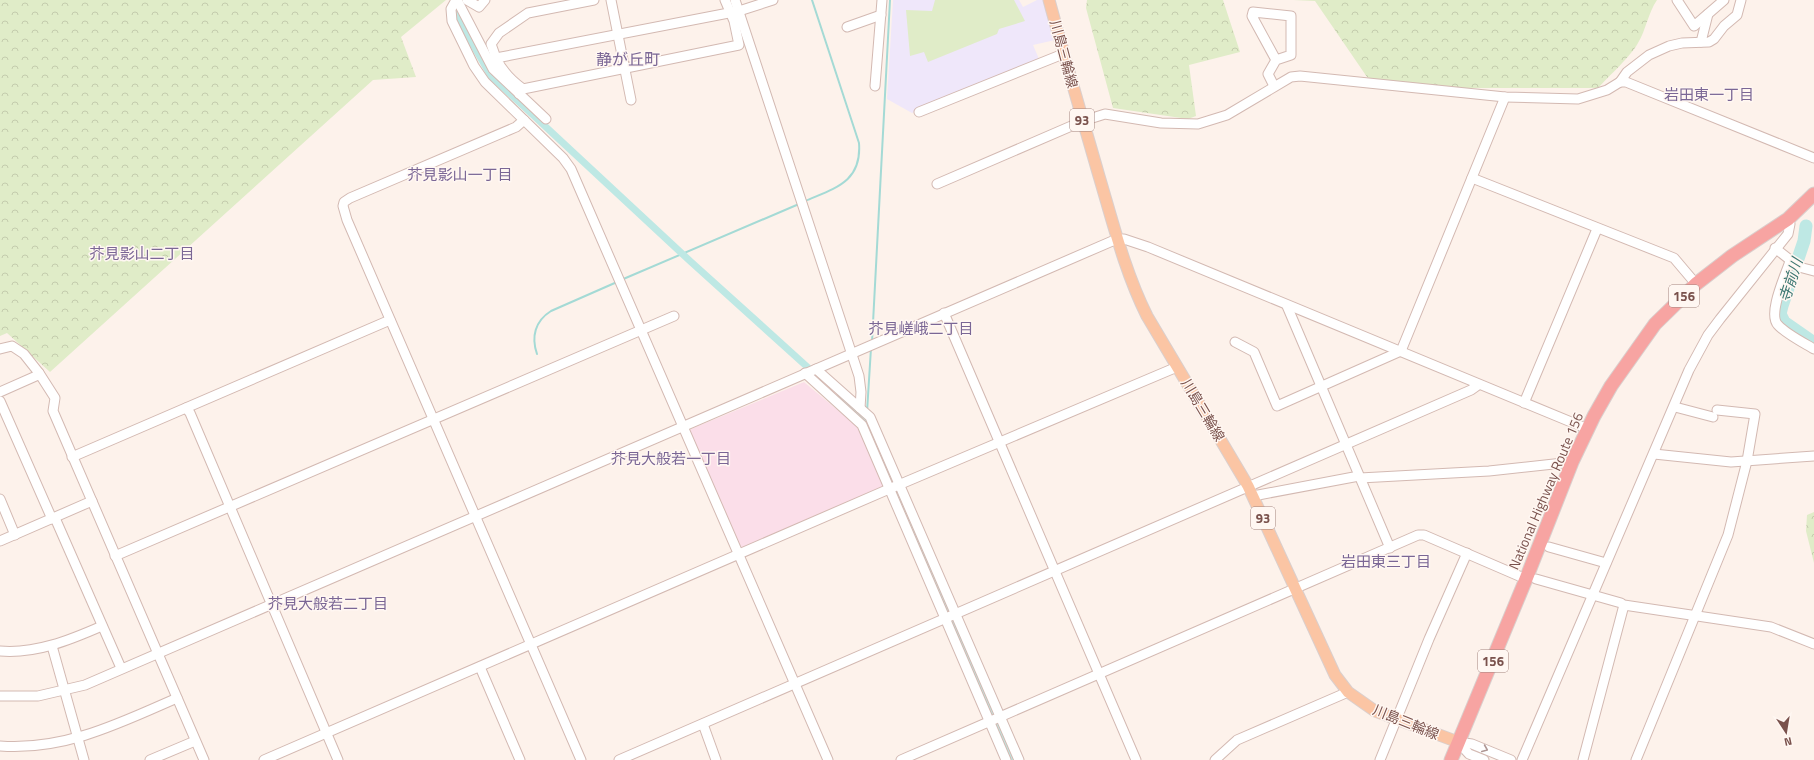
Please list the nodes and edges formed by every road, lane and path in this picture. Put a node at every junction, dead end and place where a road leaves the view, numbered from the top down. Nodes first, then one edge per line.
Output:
1 (457, 0) edge
2 (467, 0) edge
3 (485, 0) edge
4 (594, 0) edge
5 (611, 0) edge
6 (725, 0) edge
7 (735, 0) edge
8 (773, 0) edge
9 (882, 0) edge
10 (1049, 0) edge
11 (1677, 0) edge
12 (1724, 0) edge
13 (1741, 0) edge
14 (739, 11) junction
15 (729, 12) junction
16 (1708, 14) junction
17 (881, 15) junction
18 (847, 27) dead end
19 (618, 34) junction
20 (1702, 42) junction
21 (1063, 54) junction
22 (496, 58) junction
23 (1276, 60) junction
24 (625, 69) junction
25 (1620, 82) junction
26 (876, 86) dead end
27 (1274, 86) junction
28 (521, 92) junction
29 (1505, 97) junction
30 (631, 100) dead end
31 (919, 112) dead end
32 (546, 119) dead end
33 (524, 120) junction
34 (1083, 121) junction
35 (1814, 158) edge
36 (1472, 178) junction
37 (937, 184) dead end
38 (1814, 194) edge
39 (1788, 219) junction
40 (1597, 228) junction
41 (1117, 239) junction
42 (1775, 248) junction
43 (1790, 260) junction
44 (1814, 271) edge
45 (1696, 284) junction
46 (1287, 306) junction
47 (944, 313) junction
48 (674, 316) dead end
49 (390, 320) junction
50 (642, 330) junction
51 (1235, 342) dead end
52 (0, 349) edge
53 (1814, 350) edge
54 (1401, 352) junction
55 (851, 353) junction
56 (1177, 367) junction
57 (816, 368) junction
58 (39, 373) junction
59 (805, 373) junction
60 (1478, 385) junction
61 (1321, 386) junction
62 (0, 392) edge
63 (0, 401) edge
64 (1524, 403) junction
65 (1674, 407) junction
66 (186, 408) junction
67 (860, 408) junction
68 (434, 419) junction
69 (683, 425) junction
70 (1588, 429) junction
71 (999, 442) junction
72 (1346, 445) junction
73 (1654, 454) junction
74 (1814, 456) edge
75 (72, 457) junction
76 (1747, 461) junction
77 (1572, 462) junction
78 (1359, 477) junction
79 (900, 485) junction
80 (889, 489) junction
81 (1250, 491) junction
82 (0, 499) edge
83 (92, 501) junction
84 (229, 507) junction
85 (476, 515) junction
86 (53, 518) junction
87 (16, 535) junction
88 (0, 541) edge
89 (1549, 547) dead end
90 (1390, 548) junction
91 (1467, 553) junction
92 (115, 556) junction
93 (739, 556) junction
94 (1606, 563) junction
95 (1055, 570) junction
96 (1531, 579) junction
97 (1296, 588) junction
98 (1592, 595) junction
99 (1622, 603) dead end
100 (271, 604) junction
101 (956, 614) junction
102 (1695, 615) junction
103 (945, 619) junction
104 (102, 626) junction
105 (1814, 644) edge
106 (532, 645) junction
107 (52, 646) junction
108 (0, 651) edge
109 (158, 652) junction
110 (480, 667) junction
111 (121, 668) junction
112 (1098, 673) junction
113 (794, 684) junction
114 (65, 690) junction
115 (1348, 692) junction
116 (0, 696) edge
117 (177, 698) junction
118 (1000, 716) junction
119 (1397, 720) junction
120 (990, 721) junction
121 (703, 724) junction
122 (327, 733) junction
123 (78, 738) junction
124 (195, 741) junction
125 (1458, 742) junction
126 (0, 746) edge
127 (84, 760) edge
128 (150, 760) edge
129 (204, 760) edge
130 (264, 760) edge
131 (338, 760) edge
132 (520, 760) edge
133 (581, 760) edge
134 (619, 760) edge
135 (716, 760) edge
136 (828, 760) edge
137 (901, 760) edge
138 (1006, 760) edge
139 (1019, 760) edge
140 (1136, 760) edge
141 (1215, 760) edge
142 (1380, 760) edge
143 (1451, 760) edge
144 (1484, 760) edge
145 (1511, 760) edge
146 (1522, 760) edge
147 (1583, 760) edge
148 (1636, 760) edge

1 - 28 street
1 - 33 street
2 - 3 street
4 - 22 street
5 - 19 street
6 - 15 street
7 - 14 street
8 - 14 street
9 - 17 street
10 - 21 main road, 川島三輪線 / 93
11 - 16 street
12 - 16 street
13 - 20 street
14 - 15 street
14 - 55 street
15 - 19 street
15 - 24 street
16 - 20 street
17 - 18 street
17 - 26 street
19 - 22 street
19 - 24 street
20 - 25 street
21 - 31 street
21 - 34 main road, 川島三輪線 / 93
22 - 28 street
23 - 23 street
23 - 27 street
24 - 28 street
24 - 30 street
25 - 29 street
25 - 35 street
27 - 29 street
27 - 34 street
28 - 32 street
29 - 36 street
33 - 49 street
33 - 50 street
34 - 37 street
34 - 41 main road, 川島三輪線 / 93
36 - 40 street
36 - 54 street
38 - 39 highway, National Highway Route 156 / 156
39 - 42 street
39 - 45 highway, National Highway Route 156 / 156
40 - 45 street
40 - 64 street
41 - 46 street
41 - 47 street
41 - 56 main road, 川島三輪線 / 93
42 - 43 street
42 - 65 street
43 - 44 street
43 - 53 street
45 - 70 highway, National Highway Route 156 / 156
46 - 54 street
46 - 61 street
47 - 55 street
47 - 71 street
48 - 50 street
49 - 66 street
49 - 68 street
50 - 68 street
50 - 69 street
51 - 61 street
52 - 58 street
54 - 60 street
54 - 61 street
55 - 57 street
55 - 67 street
56 - 71 street
56 - 81 main road, 川島三輪線 / 93
57 - 59 street
57 - 67 street
58 - 62 street
58 - 75 street
59 - 69 street
59 - 80 street
60 - 64 street
60 - 72 street
61 - 72 street
63 - 86 street
64 - 70 street
65 - 73 street
65 - 76 street
66 - 75 street
66 - 84 street
67 - 79 street
68 - 84 street
68 - 85 street
69 - 85 street
69 - 93 street
70 - 77 highway, National Highway Route 156 / 156
71 - 79 street
71 - 95 street
72 - 78 street
72 - 81 street
73 - 76 street
73 - 94 street
74 - 76 street
75 - 83 street
76 - 102 street
77 - 78 street
77 - 96 highway, National Highway Route 156 / 156
78 - 81 street
78 - 90 street
79 - 80 street
79 - 101 street
80 - 93 street
80 - 103 street
81 - 95 street
81 - 97 main road, 川島三輪線 / 93
82 - 87 street
83 - 86 street
83 - 92 street
84 - 92 street
84 - 100 street
85 - 100 street
85 - 106 street
86 - 87 street
86 - 104 street
87 - 88 street
89 - 94 street
90 - 91 street
90 - 97 street
91 - 96 street
91 - 119 street
92 - 109 street
93 - 106 street
93 - 113 street
94 - 98 street
95 - 101 street
95 - 112 street
96 - 98 street
96 - 125 highway, National Highway Route 156 / 156
97 - 112 street
97 - 115 main road, 川島三輪線 / 93
98 - 99 street
98 - 146 street
100 - 109 street
100 - 122 street
101 - 103 street
101 - 118 street
102 - 105 street
102 - 147 street
102 - 148 street
103 - 113 street
103 - 120 street
104 - 107 street
104 - 111 street
106 - 110 street
106 - 133 street
107 - 108 street
107 - 114 street
109 - 111 street
109 - 117 street
110 - 122 street
110 - 132 street
111 - 114 street
112 - 118 street
112 - 140 street
113 - 121 street
113 - 136 street
114 - 116 street
114 - 123 street
115 - 119 main road, 川島三輪線 / 93
115 - 141 street
117 - 123 street
117 - 124 street
118 - 120 street
118 - 139 street
119 - 125 main road, 川島三輪線 / 93
119 - 142 street
120 - 137 street
120 - 138 street
121 - 134 street
121 - 135 street
122 - 130 street
122 - 131 street
123 - 126 street
123 - 127 street
124 - 128 street
124 - 129 street
125 - 143 highway, National Highway Route 156 / 156
125 - 144 street
125 -> 145 street

